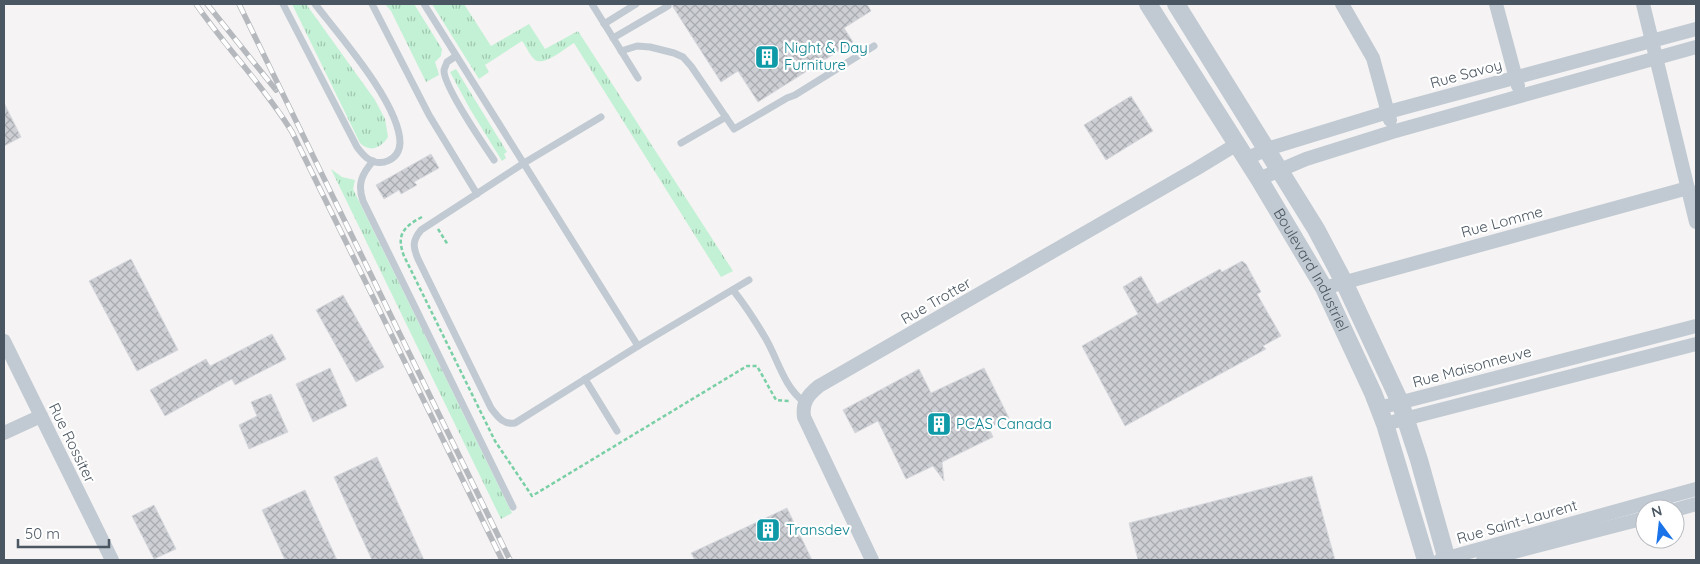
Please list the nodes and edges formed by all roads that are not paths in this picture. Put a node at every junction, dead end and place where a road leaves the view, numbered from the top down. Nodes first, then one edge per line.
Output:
1 (283, 4) edge
2 (315, 4) edge
3 (372, 4) edge
4 (424, 4) edge
5 (592, 4) edge
6 (636, 4) edge
7 (1148, 4) edge
8 (1176, 4) edge
9 (1342, 4) edge
10 (1496, 4) edge
11 (1643, 4) edge
12 (668, 6) dead end
13 (604, 24) junction
14 (1696, 29) edge
15 (613, 38) junction
16 (1652, 41) junction
17 (874, 46) dead end
18 (1696, 47) edge
19 (621, 51) junction
20 (456, 56) junction
21 (1657, 58) junction
22 (638, 78) dead end
23 (1516, 78) junction
24 (1520, 96) junction
25 (1388, 112) junction
26 (601, 117) dead end
27 (726, 117) junction
28 (1392, 132) junction
29 (681, 143) dead end
30 (1236, 144) junction
31 (1267, 149) junction
32 (1246, 159) junction
33 (494, 160) dead end
34 (373, 161) junction
35 (524, 163) junction
36 (1279, 170) junction
37 (1259, 179) junction
38 (1688, 188) junction
39 (477, 194) junction
40 (1696, 222) edge
41 (749, 280) dead end
42 (1344, 282) junction
43 (1324, 288) junction
44 (733, 290) junction
45 (1696, 326) edge
46 (4, 341) edge
47 (1696, 344) edge
48 (638, 346) junction
49 (1574, 357) junction
50 (1578, 375) junction
51 (585, 379) junction
52 (804, 402) junction
53 (1400, 402) junction
54 (1379, 408) junction
55 (41, 416) junction
56 (1406, 419) junction
57 (1385, 424) junction
58 (617, 431) dead end
59 (4, 433) edge
60 (1696, 489) edge
61 (513, 507) dead end
62 (1635, 519) edge
63 (1604, 522) junction
64 (112, 560) edge
65 (872, 560) edge
66 (1426, 560) edge
67 (1445, 560) edge
68 (1483, 560) edge

1 - 34 lane
2 - 34 lane
3 - 39 lane
4 - 20 lane
5 - 13 lane
6 - 13 lane
7 - 30 street, Boulevard Industriel
8 - 31 street, Boulevard Industriel
9 - 25 street
10 - 23 street
11 - 16 street
12 - 15 lane
13 - 15 lane
14 - 16 street, Rue Savoy
15 - 19 lane
16 - 21 street
16 - 23 street, Rue Savoy
17 - 27 lane
18 - 21 street
19 - 22 lane
19 - 27 lane
20 - 33 lane
20 - 35 lane
21 - 24 street
21 - 38 street
23 - 24 street
23 - 25 street, Rue Savoy
24 - 28 street
25 - 28 street
25 - 31 street, Rue Savoy
26 - 35 lane
27 - 29 lane
28 - 36 street
30 - 32 street, Boulevard Industriel
30 - 52 street, Rue Trotter
31 - 32 street, Rue Savoy
31 - 36 street, Boulevard Industriel
32 - 37 street, Boulevard Industriel
34 - 61 lane
35 - 39 lane
35 - 48 lane
36 - 37 street
36 - 42 street, Boulevard Industriel
37 - 43 street, Boulevard Industriel
38 - 40 street
38 - 42 street, Rue Lomme
39 - 51 lane
41 - 44 lane
42 - 43 street, Rue Lomme
42 - 53 street, Boulevard Industriel
43 - 54 street, Boulevard Industriel
44 - 48 lane
44 - 52 lane
45 - 49 street, Rue Maisonneuve
46 - 55 street, Rue Rossiter
47 - 50 street
48 - 51 lane
49 - 50 street
49 - 53 street, Rue Maisonneuve
50 - 56 street
51 - 58 lane
52 - 65 street
53 - 54 street, Rue Maisonneuve
53 - 56 street, Boulevard Industriel
54 - 57 street, Boulevard Industriel
55 - 59 street
55 - 64 street, Rue Rossiter
56 - 57 street
56 - 67 street, Boulevard Industriel
57 - 66 street, Boulevard Industriel
60 - 63 street, Rue Saint-Laurent
62 - 63 street, Rue Saint-Laurent
63 - 67 street, Rue Saint-Laurent
63 - 68 street, Rue Saint-Laurent

